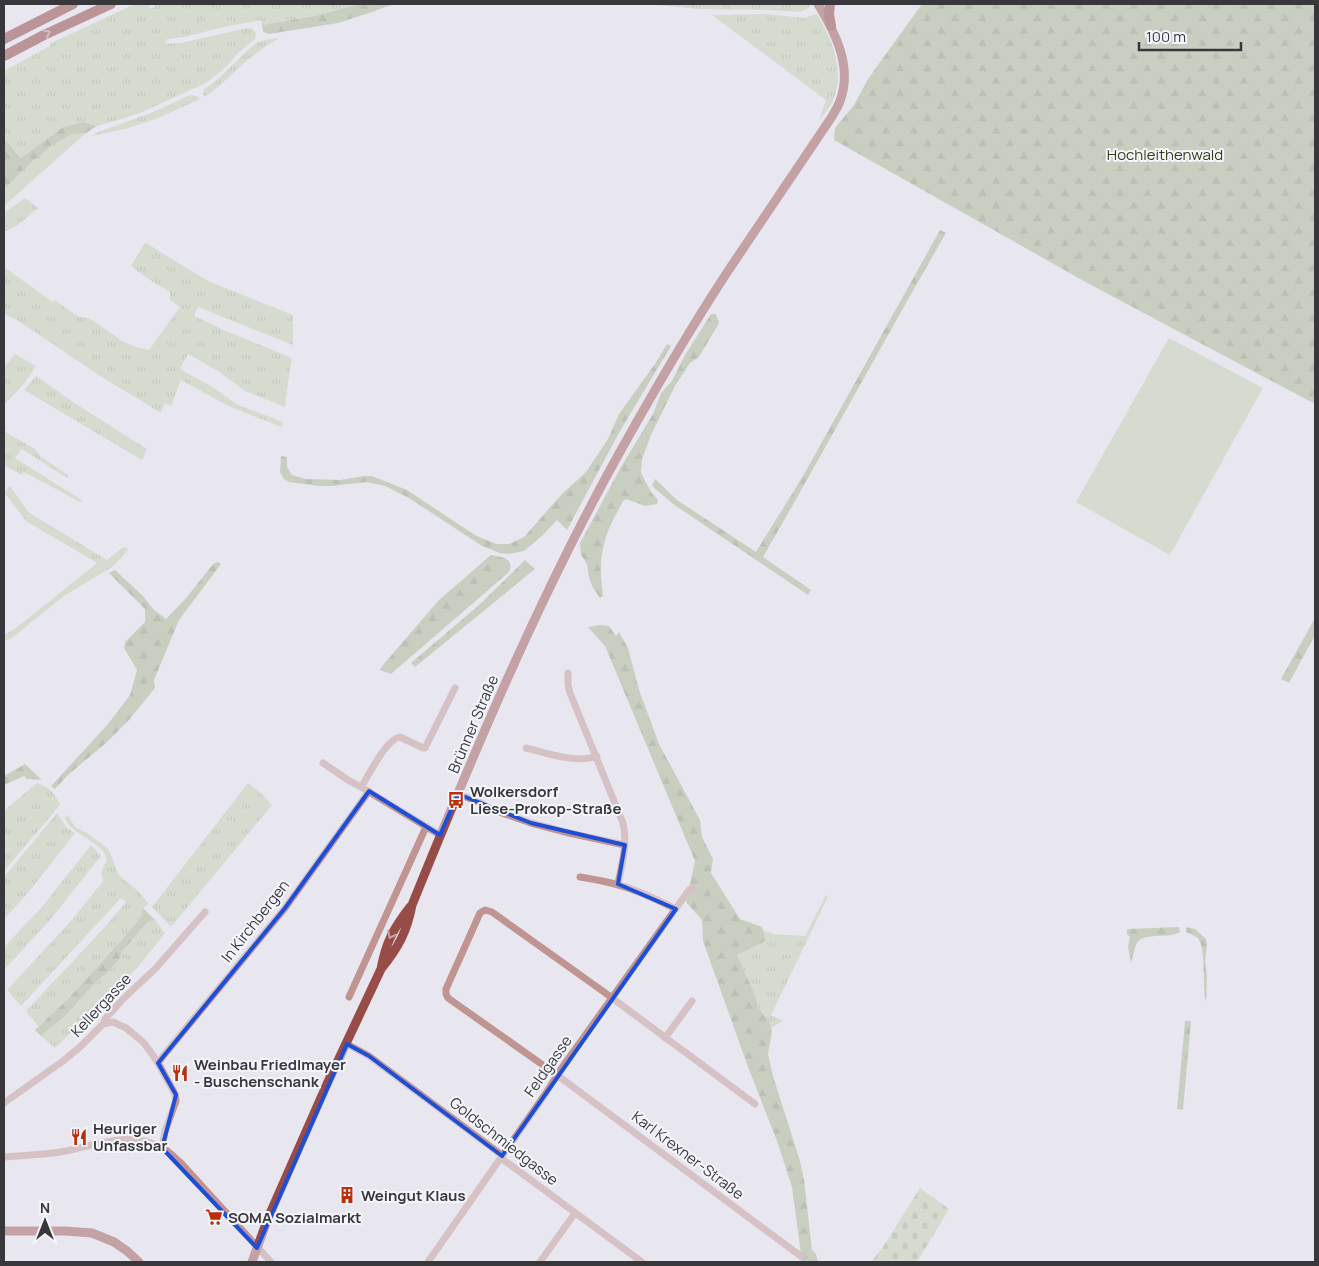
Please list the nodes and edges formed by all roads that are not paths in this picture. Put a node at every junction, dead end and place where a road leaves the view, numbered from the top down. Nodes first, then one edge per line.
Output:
1 (73, 4) edge
2 (111, 4) edge
3 (818, 4) edge
4 (830, 4) edge
5 (830, 26) junction
6 (4, 39) edge
7 (4, 56) edge
8 (568, 673) dead end
9 (455, 688) dead end
10 (526, 748) dead end
11 (596, 756) junction
12 (323, 763) dead end
13 (361, 786) junction
14 (369, 791) junction
15 (458, 794) junction
16 (426, 827) junction
17 (440, 835) junction
18 (625, 845) junction
19 (580, 877) dead end
20 (618, 884) junction
21 (693, 888) dead end
22 (676, 909) junction
23 (205, 912) dead end
24 (349, 997) dead end
25 (612, 999) junction
26 (692, 1001) dead end
27 (103, 1024) junction
28 (665, 1038) junction
29 (346, 1044) junction
30 (158, 1063) junction
31 (557, 1075) junction
32 (4, 1103) edge
33 (754, 1104) dead end
34 (162, 1148) junction
35 (4, 1156) edge
36 (502, 1156) junction
37 (575, 1213) junction
38 (4, 1231) edge
39 (257, 1248) junction
40 (802, 1257) dead end
41 (139, 1262) edge
42 (252, 1262) edge
43 (271, 1262) edge
44 (428, 1262) edge
45 (540, 1262) edge
46 (642, 1262) edge

1 - 6 highway
7 -> 2 highway
3 - 5 main road
4 - 5 highway
5 - 15 main road, Brünner Straße
8 - 11 street
9 - 13 street
10 - 11 street
11 - 18 street
12 - 13 street
13 - 14 street
14 - 16 street
14 - 30 street, In Kirchbergen
15 - 17 main road, Brünner Straße
15 - 18 street
16 - 17 street
16 - 24 street
17 - 29 main road, Brünner Straße
18 - 20 street
19 - 20 street
20 - 22 street
21 - 22 street, Feldgasse
22 - 25 street, Feldgasse
23 - 27 street, Kellergasse
25 - 28 street
25 - 31 street, Feldgasse
25 - 31 street, Karl Krexner-Straße
26 - 28 street
27 - 30 street
27 - 32 street, Kellergasse
28 - 33 street
29 - 36 street, Goldschmiedgasse
29 - 39 main road, Brünner Straße
30 - 34 street
31 - 36 street, Feldgasse
31 - 40 street, Karl Krexner-Straße
34 - 35 street
34 - 39 street
36 - 37 street, Goldschmiedgasse
36 - 44 street, Feldgasse
37 - 45 street
37 - 46 street, Goldschmiedgasse
38 - 41 main road
39 - 42 main road, Brünner Straße
39 - 43 street

